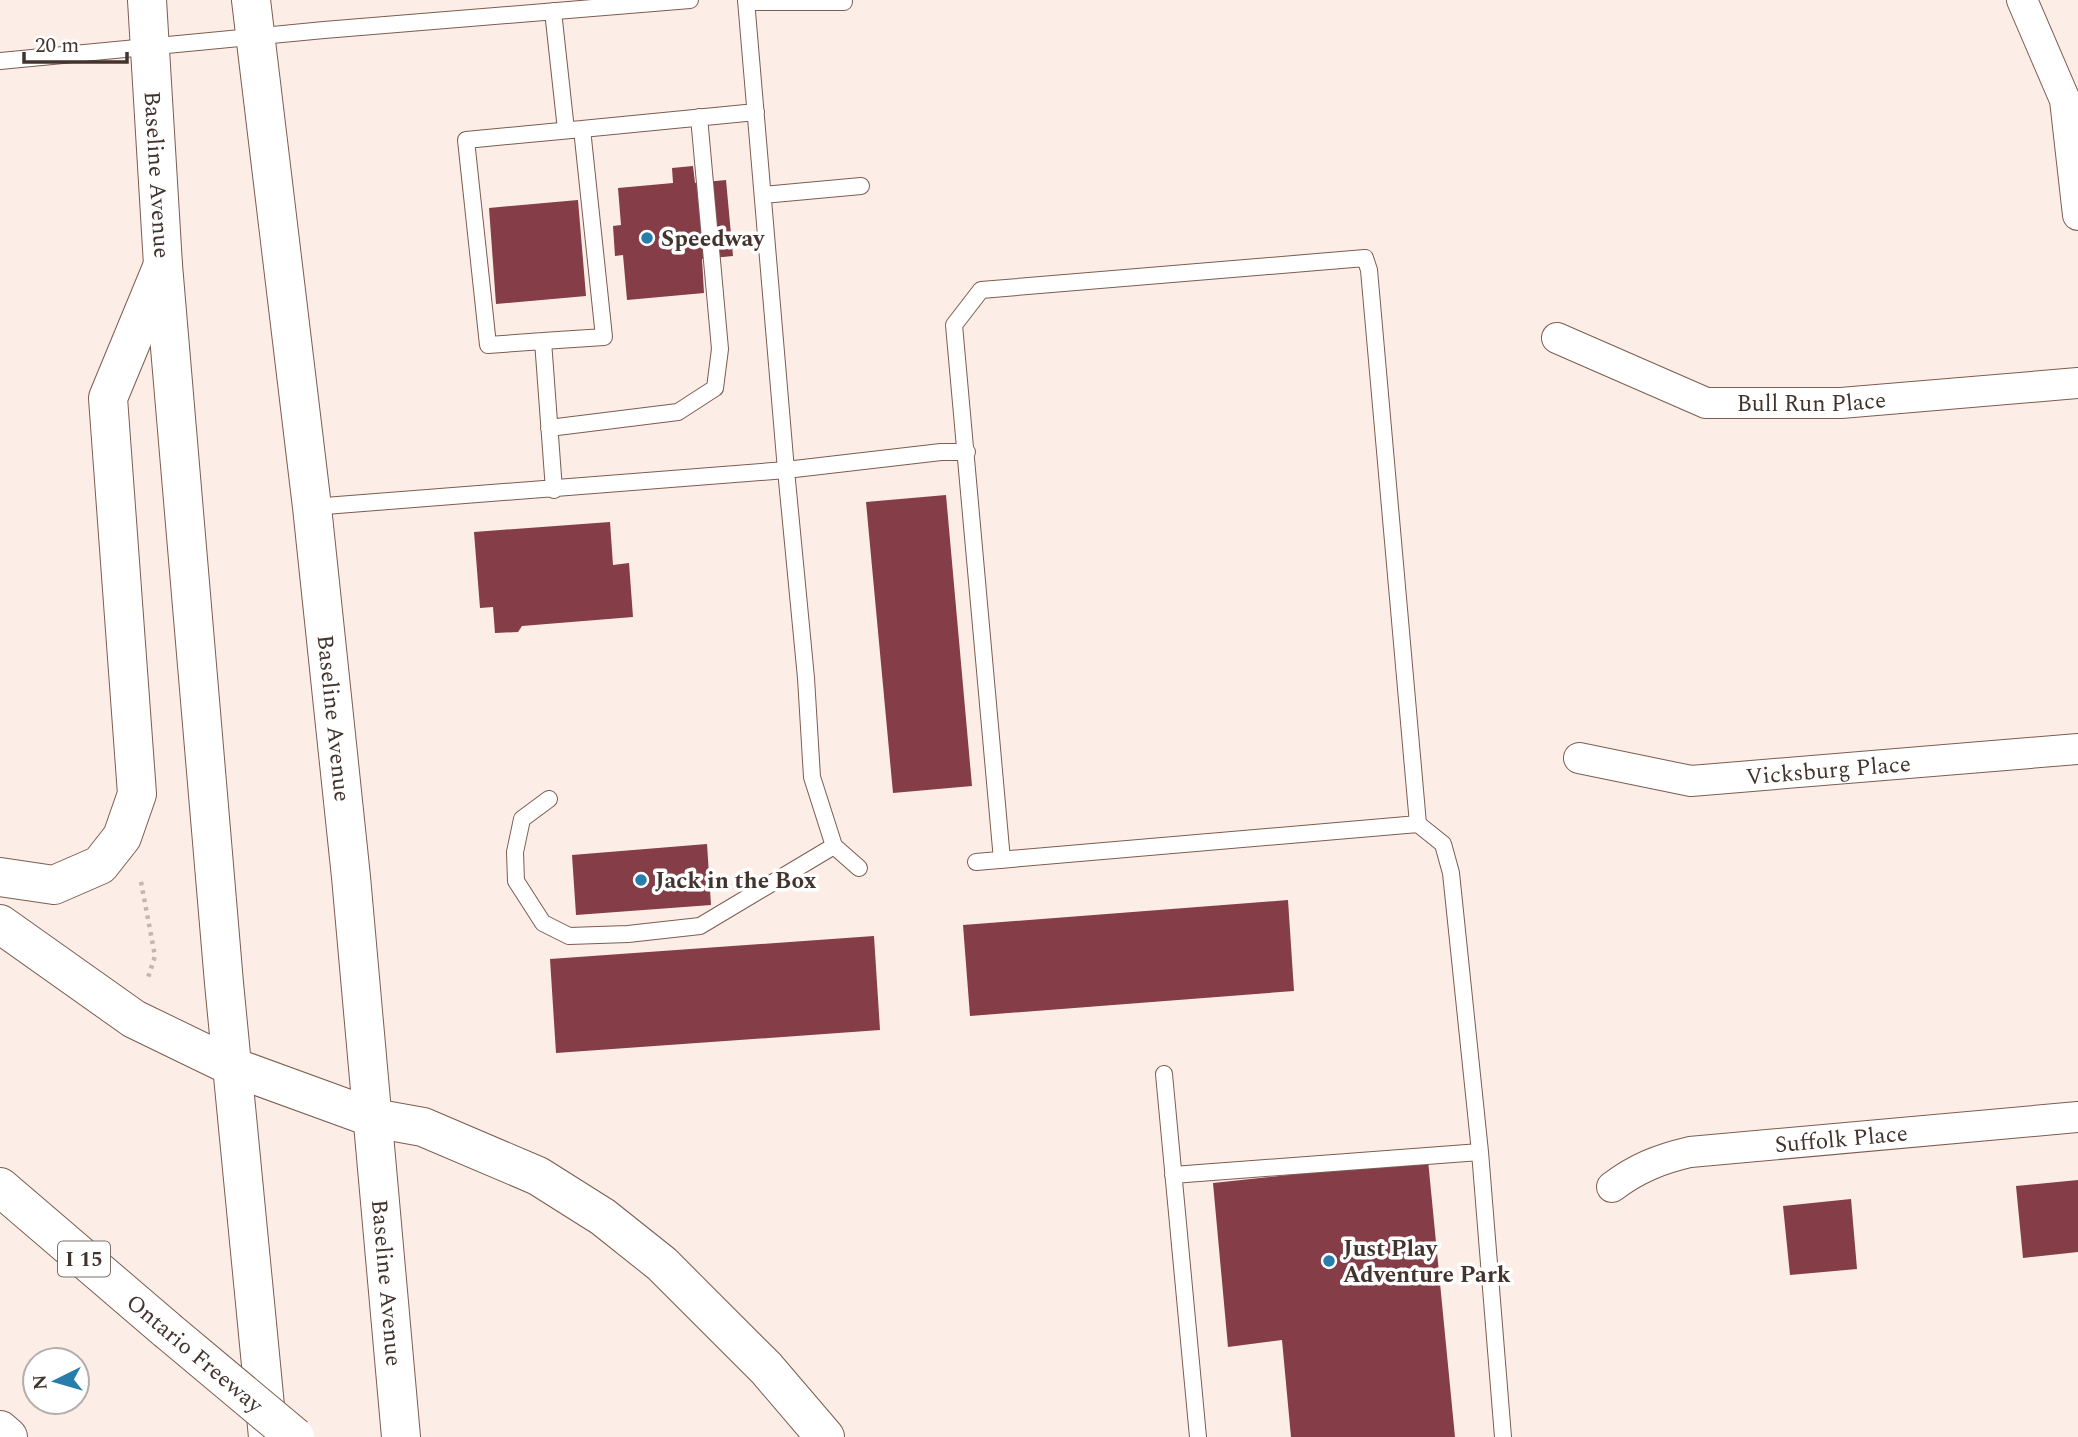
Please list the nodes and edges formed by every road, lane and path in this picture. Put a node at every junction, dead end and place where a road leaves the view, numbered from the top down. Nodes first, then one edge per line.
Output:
1 (147, 0) edge
2 (690, 0) edge
3 (2022, 0) edge
4 (746, 1) edge
5 (844, 2) dead end
6 (552, 11) junction
7 (253, 18) edge
8 (149, 47) junction
9 (0, 61) edge
10 (756, 112) junction
11 (699, 117) junction
12 (574, 130) junction
13 (860, 186) dead end
14 (763, 195) junction
15 (2078, 215) edge
16 (163, 265) junction
17 (1557, 338) dead end
18 (543, 341) junction
19 (2078, 383) edge
20 (549, 428) junction
21 (967, 453) junction
22 (786, 470) junction
23 (554, 490) junction
24 (312, 507) junction
25 (2078, 749) edge
26 (1579, 758) dead end
27 (550, 799) dead end
28 (1418, 824) junction
29 (834, 846) junction
30 (1002, 860) junction
31 (976, 862) dead end
32 (859, 868) dead end
33 (0, 877) edge
34 (141, 882) dead end
35 (0, 924) edge
36 (147, 981) dead end
37 (233, 1067) junction
38 (1164, 1074) dead end
39 (2078, 1117) edge
40 (373, 1118) junction
41 (1480, 1152) junction
42 (1173, 1175) junction
43 (0, 1187) edge
44 (1612, 1187) dead end
45 (0, 1430) edge
46 (8, 1437) edge
47 (268, 1437) edge
48 (295, 1437) edge
49 (401, 1437) edge
50 (825, 1437) edge
51 (1198, 1437) edge
52 (1503, 1437) edge

1 - 8 main road, Baseline Avenue
2 - 6 lane
3 - 15 street
4 - 5 lane
4 - 10 lane
6 - 7 lane
6 - 12 lane
7 - 8 lane
7 - 24 main road, Baseline Avenue
8 - 9 lane
8 - 16 main road, Baseline Avenue
10 - 11 lane
10 - 14 lane
11 - 12 lane
11 - 20 lane
12 - 18 lane
12 - 18 lane
13 - 14 lane
14 - 22 lane
16 - 33 main road
16 - 37 main road, Baseline Avenue
17 - 19 street, Bull Run Place
18 - 20 lane
20 - 23 lane
21 - 22 lane
21 - 28 lane
21 - 30 lane
22 - 23 lane
22 - 29 lane
23 - 24 lane
24 - 40 main road, Baseline Avenue
25 - 26 street, Vicksburg Place
27 - 29 lane
28 - 30 lane
28 - 41 lane
29 - 32 lane
30 - 31 lane
34 - 36 path
35 - 37 main road
37 - 40 main road
37 - 47 main road, Baseline Avenue
38 - 42 lane
39 - 44 street, Suffolk Place
40 - 49 main road, Baseline Avenue
40 - 50 main road
41 - 42 lane
41 - 52 lane
42 - 51 lane
43 - 48 main road, Ontario Freeway / I 15, bridge
45 - 46 main road

